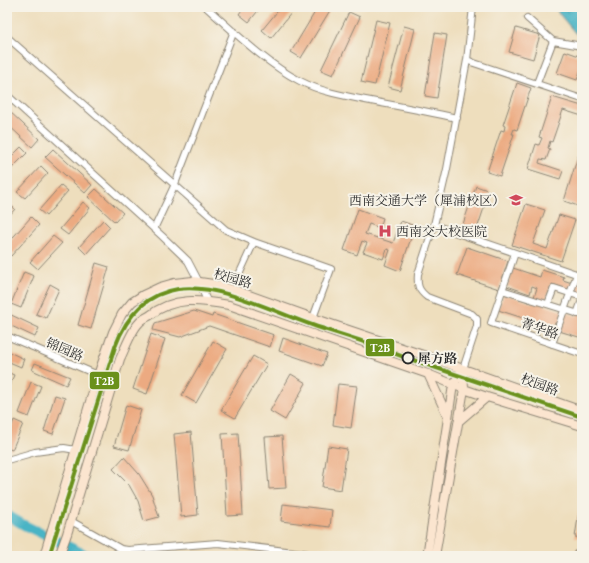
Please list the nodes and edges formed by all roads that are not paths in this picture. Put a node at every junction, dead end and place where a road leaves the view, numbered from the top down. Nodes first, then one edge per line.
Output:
1 (206, 7) edge
2 (473, 7) edge
3 (527, 18) dead end
4 (234, 31) junction
5 (7, 37) edge
6 (553, 41) junction
7 (582, 46) edge
8 (467, 60) junction
9 (537, 83) junction
10 (7, 95) edge
11 (582, 99) edge
12 (456, 118) junction
13 (175, 184) junction
14 (434, 225) junction
15 (154, 230) junction
16 (254, 242) junction
17 (515, 253) junction
18 (579, 275) edge
19 (237, 279) dead end
20 (199, 282) junction
21 (502, 290) junction
22 (570, 293) junction
23 (582, 299) edge
24 (207, 301) junction
25 (548, 304) junction
26 (564, 310) junction
27 (580, 315) edge
28 (313, 318) junction
29 (7, 336) edge
30 (552, 344) junction
31 (582, 354) edge
32 (463, 369) junction
33 (428, 374) junction
34 (98, 375) junction
35 (114, 381) junction
36 (453, 384) junction
37 (464, 389) junction
38 (487, 397) junction
39 (582, 411) edge
40 (448, 417) junction
41 (459, 420) junction
42 (582, 426) edge
43 (76, 450) junction
44 (7, 460) edge
45 (71, 521) junction
46 (45, 553) edge
47 (60, 555) edge
48 (319, 556) edge
49 (427, 556) edge
50 (435, 556) edge

1 - 4 street
2 - 8 street
3 - 6 street
4 - 12 street
4 - 13 street
5 - 13 street
6 - 7 street
6 - 9 street
8 - 9 street
8 - 12 street
9 - 11 street
10 - 15 street
12 - 14 street
13 - 15 street
13 - 16 street
14 - 17 street
14 - 32 street
15 - 20 street
16 - 19 street
16 - 28 street
17 - 18 street
17 - 21 street
18 - 22 street
20 - 24 street
20 - 28 street, 校园路
20 - 34 street, 校园路
21 - 25 street
21 - 30 street, 菁华路
22 - 23 street
22 - 25 street
22 - 26 street
23 - 27 street
24 - 33 street, 校园路
24 - 35 street, 校园路
25 - 26 street
26 - 27 street
26 - 30 street
28 - 32 street, 校园路
29 - 34 street, 锦园路
30 - 31 street, 菁华路
32 - 36 street
32 - 37 street
32 - 39 street, 校园路
33 - 36 street, 校园路
33 - 40 street
34 - 35 street, 锦园路
34 - 43 street, 校园路
35 - 45 street, 校园路
36 - 37 street, 校园路
36 - 40 street
37 - 38 street, 校园路
37 - 41 street
38 - 41 street
38 - 42 street, 校园路
40 - 49 street
41 - 50 street
43 - 44 street
43 - 46 street, 校园路
45 - 47 street, 校园路
45 - 48 street

